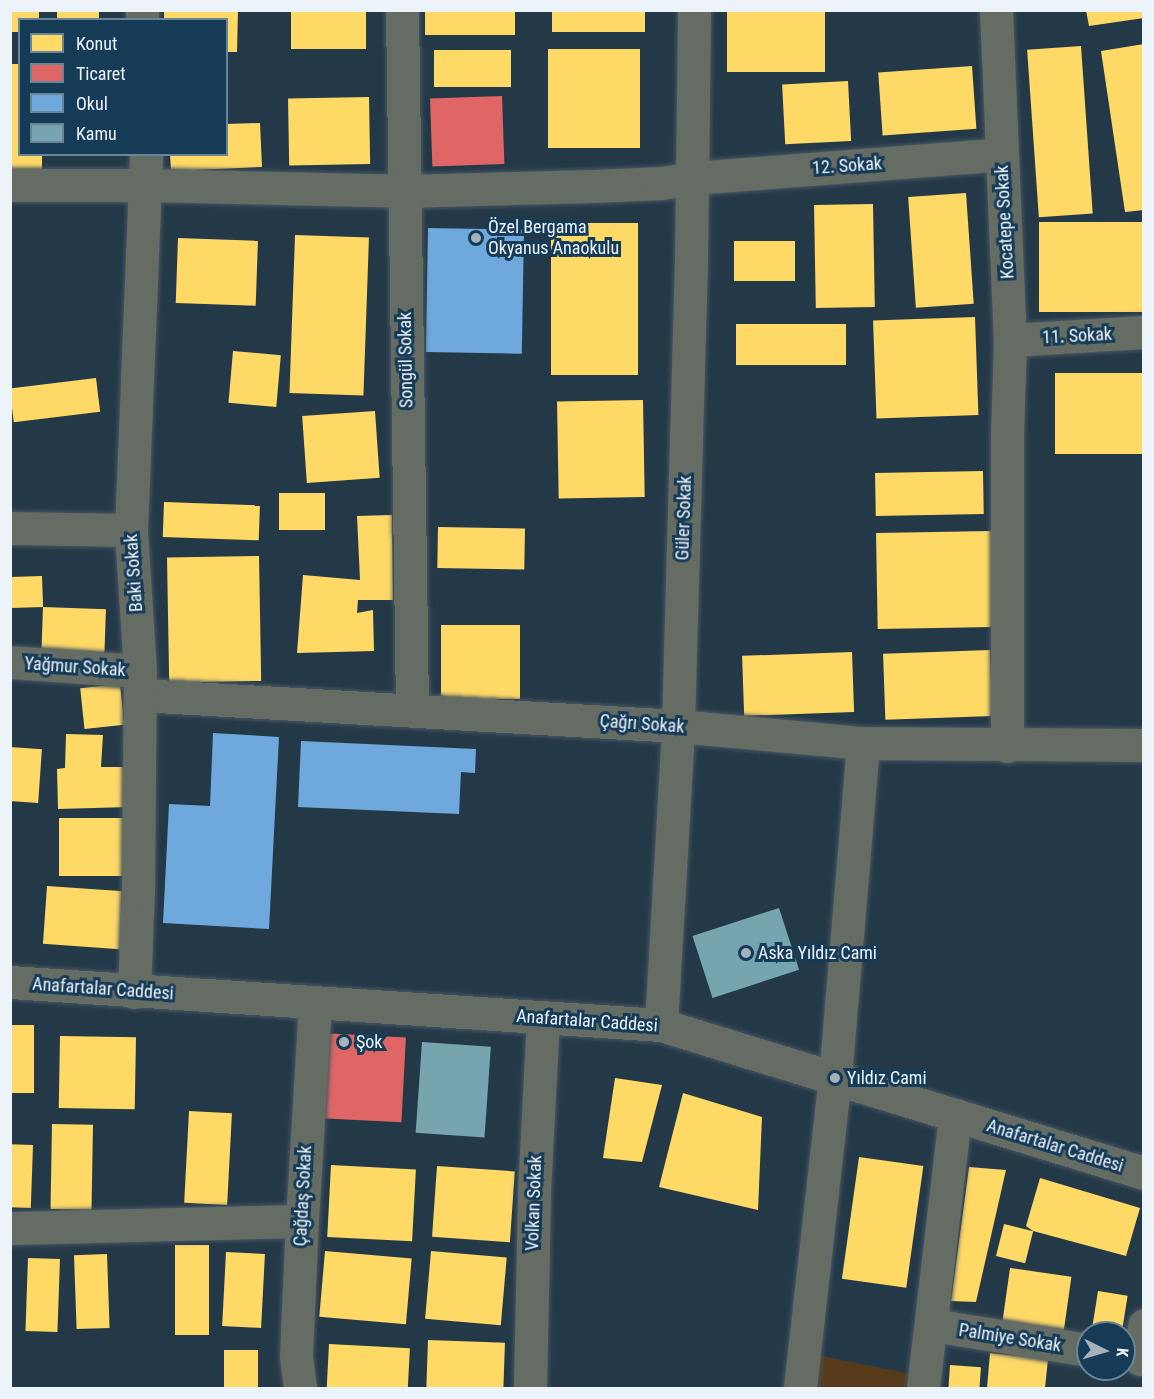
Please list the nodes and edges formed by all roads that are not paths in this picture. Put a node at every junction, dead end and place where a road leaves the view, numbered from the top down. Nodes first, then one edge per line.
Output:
1 (402, 10) edge
2 (694, 10) edge
3 (996, 10) edge
4 (1002, 154) junction
5 (146, 170) edge
6 (693, 178) junction
7 (10, 185) edge
8 (403, 191) junction
9 (1143, 332) edge
10 (1010, 340) junction
11 (10, 528) edge
12 (131, 530) junction
13 (10, 662) edge
14 (140, 683) junction
15 (412, 710) junction
16 (678, 726) junction
17 (863, 743) junction
18 (1143, 745) edge
19 (1007, 746) junction
20 (10, 982) edge
21 (134, 992) junction
22 (315, 1003) junction
23 (543, 1017) junction
24 (661, 1025) junction
25 (835, 1078) junction
26 (955, 1115) junction
27 (1143, 1173) edge
28 (302, 1221) junction
29 (10, 1228) edge
30 (932, 1325) junction
31 (1143, 1325) edge
32 (1076, 1348) edge
33 (1136, 1358) edge
34 (300, 1389) edge
35 (530, 1389) edge
36 (800, 1389) edge
37 (923, 1389) edge

1 - 8 street, Songül Sokak
2 - 6 street, Güler Sokak
3 - 4 street, Kocatepe Sokak
4 - 6 street, 12. Sokak
4 - 10 street, Kocatepe Sokak
5 - 7 street, 12. Sokak
5 - 8 street, 12. Sokak
5 - 12 street, Baki Sokak
6 - 8 street, 12. Sokak
6 - 16 street, Güler Sokak
8 - 15 street, Songül Sokak
9 - 10 street, 11. Sokak
10 - 19 street, Kocatepe Sokak
11 - 12 street
12 - 14 street, Baki Sokak
13 - 14 street, Yağmur Sokak
14 - 15 street, Çağrı Sokak
14 - 21 street, Baki Sokak
15 - 16 street, Çağrı Sokak
16 - 17 street, Çağrı Sokak
16 - 24 street, Güler Sokak
17 - 19 street, Çağrı Sokak
17 - 25 street
18 - 19 street, Çağrı Sokak
20 - 21 street, Anafartalar Caddesi
21 - 22 street, Anafartalar Caddesi
22 - 23 street, Anafartalar Caddesi
22 - 28 street, Çağdaş Sokak
23 - 24 street, Anafartalar Caddesi
23 - 35 street, Volkan Sokak
24 - 25 street, Anafartalar Caddesi
25 - 26 street, Anafartalar Caddesi
25 - 36 street
26 - 27 street, Anafartalar Caddesi
26 - 30 street
28 - 29 street
28 - 34 street, Çağdaş Sokak
30 - 32 street, Palmiye Sokak
30 - 37 street
31 - 33 street

